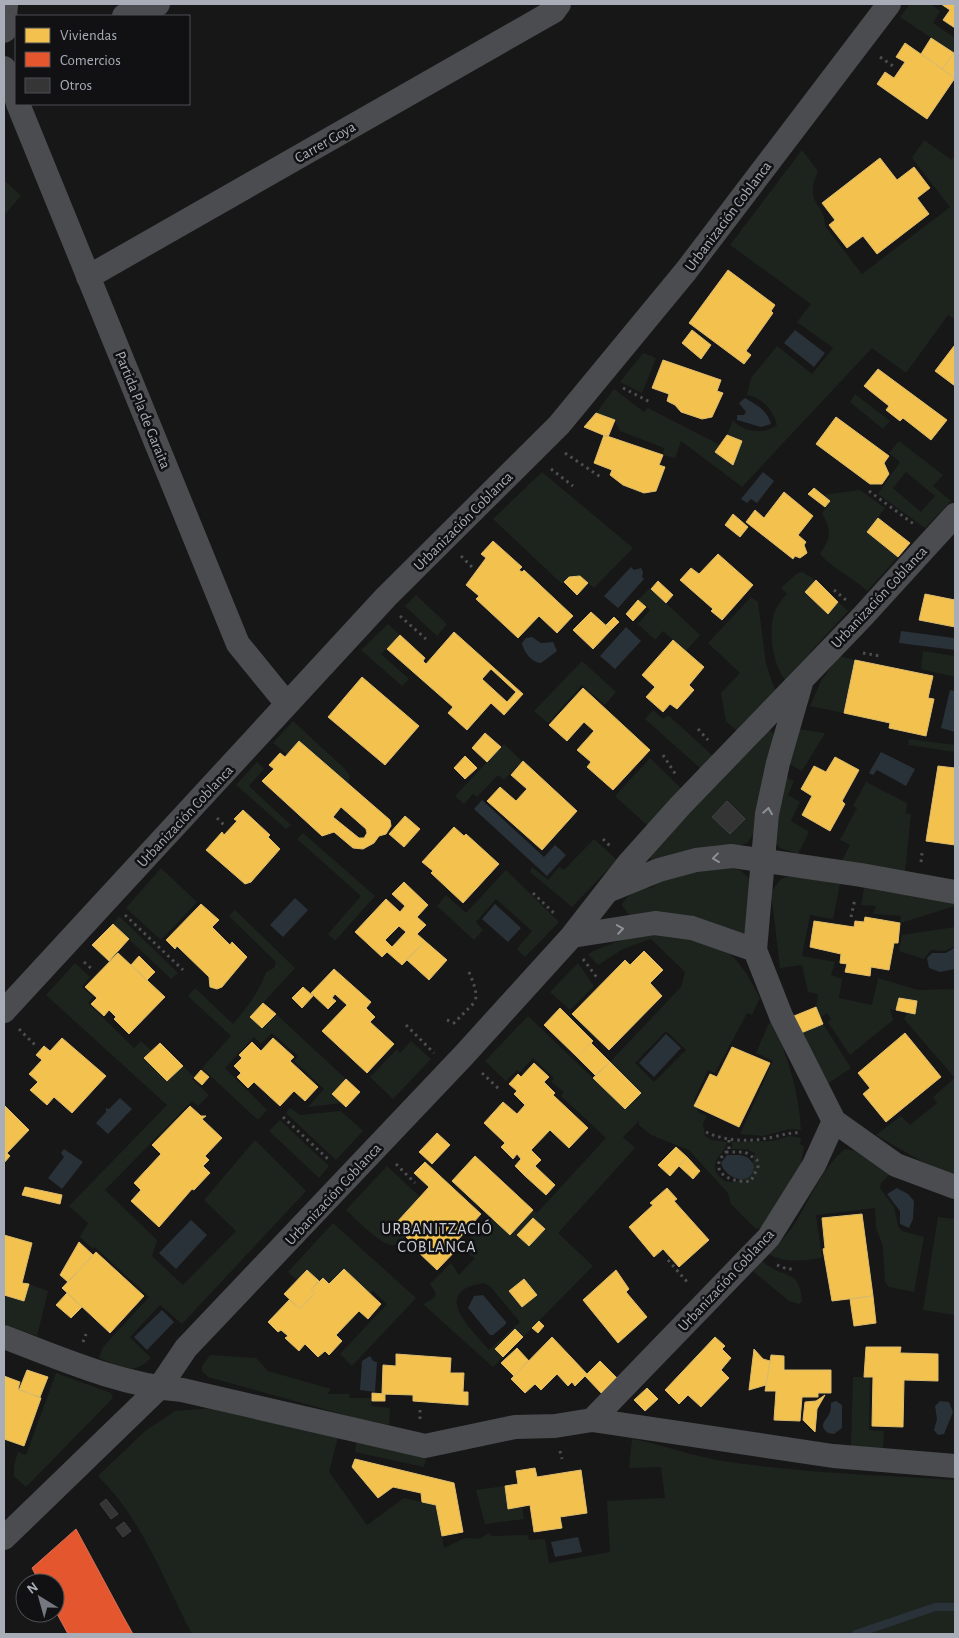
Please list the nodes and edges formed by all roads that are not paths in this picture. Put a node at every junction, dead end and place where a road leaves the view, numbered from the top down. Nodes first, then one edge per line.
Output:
1 (6, 4) edge
2 (158, 4) edge
3 (559, 4) edge
4 (888, 4) edge
5 (127, 15) edge
6 (4, 31) edge
7 (4, 68) edge
8 (15, 96) edge
9 (18, 105) edge
10 (88, 277) junction
11 (955, 515) edge
12 (802, 679) junction
13 (287, 704) junction
14 (765, 859) junction
15 (608, 890) junction
16 (955, 892) edge
17 (574, 933) junction
18 (755, 950) junction
19 (4, 1011) edge
20 (830, 1129) junction
21 (955, 1187) edge
22 (4, 1337) edge
23 (159, 1388) junction
24 (592, 1420) junction
25 (955, 1466) edge
26 (4, 1538) edge

1 - 6 street
2 - 5 street
3 - 10 street, Carrer Goya
4 - 13 street, Urbanización Coblanca
7 - 8 street
9 - 10 street, Partida Pla de Garaita
10 - 13 street, Partida Pla de Garaita
11 - 12 street, Urbanización Coblanca
14 -> 12 street, Urbanización Coblanca
12 - 15 street, Urbanización Coblanca
13 - 19 street, Urbanización Coblanca
14 -> 15 street, Urbanización Coblanca
14 - 16 street, Urbanización Coblanca
14 - 18 street, Urbanización Coblanca
15 - 17 street, Urbanización Coblanca
17 -> 18 street
17 - 23 street, Urbanización Coblanca
18 - 20 street, Urbanización Coblanca
20 - 21 street, Urbanización Coblanca
20 - 24 street, Urbanización Coblanca
22 - 23 street
23 - 24 street
23 - 26 street, Urbanización Coblanca
24 - 25 street

